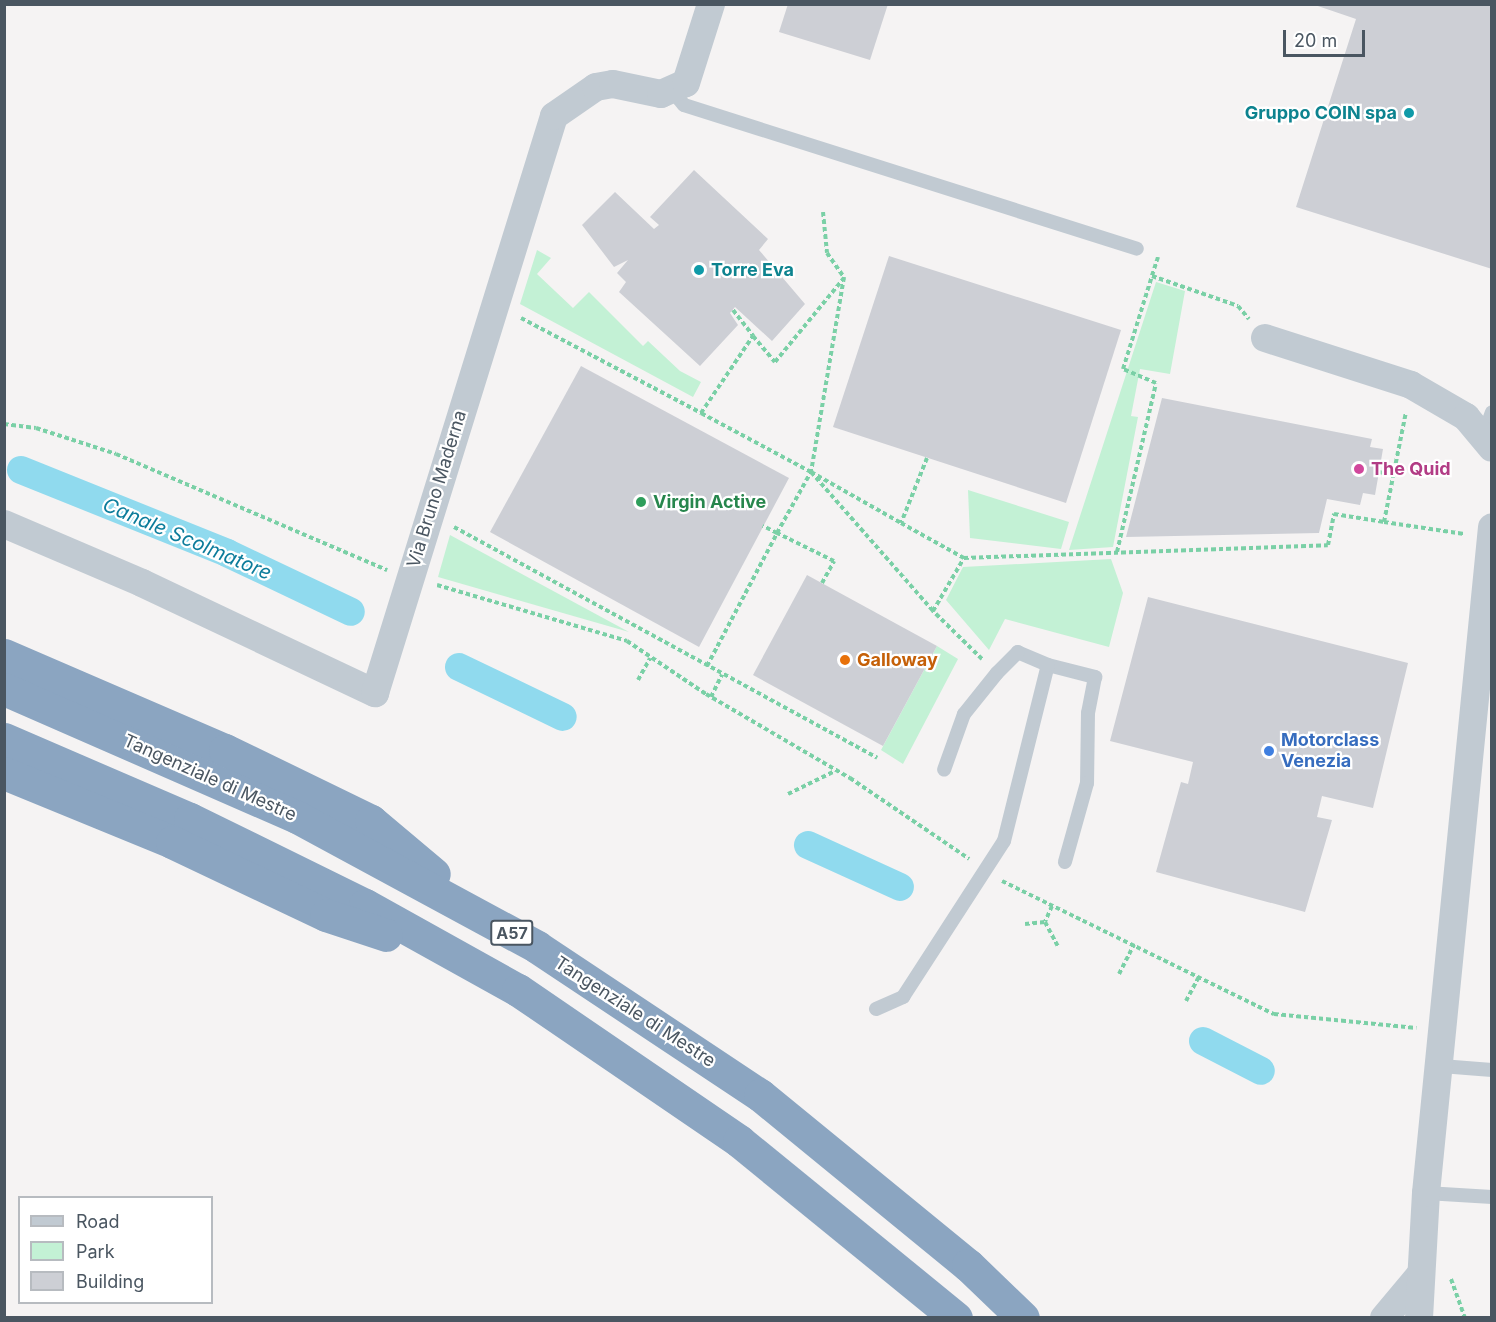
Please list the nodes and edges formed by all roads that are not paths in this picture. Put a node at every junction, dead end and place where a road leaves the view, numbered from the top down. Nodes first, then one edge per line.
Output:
1 (711, 4) edge
2 (673, 92) junction
3 (1137, 249) road end
4 (1265, 338) road end
5 (1489, 431) edge
6 (4, 524) edge
7 (1491, 533) edge
8 (4, 656) edge
9 (1048, 665) junction
10 (4, 689) edge
11 (4, 739) edge
12 (944, 770) dead end
13 (4, 772) edge
14 (1065, 862) dead end
15 (478, 913) junction
16 (459, 955) junction
17 (876, 1009) dead end
18 (1441, 1066) junction
19 (1491, 1070) edge
20 (1426, 1193) junction
21 (1491, 1197) edge
22 (1420, 1275) junction
23 (947, 1309) edge
24 (1023, 1317) edge
25 (1384, 1317) edge
26 (1419, 1317) edge
27 (1439, 1317) edge

1 - 2 street
2 - 3 lane
2 - 6 street, Via Bruno Maderna
4 - 5 street
7 - 18 street
8 - 15 highway, A57
9 - 12 lane
9 - 14 lane
9 - 17 lane
10 - 15 highway, Tangenziale di Mestre / A57
11 - 16 highway, A57
13 - 16 highway, A57
15 - 24 highway, Tangenziale di Mestre / A57
16 - 23 highway, A57
18 - 19 lane
18 - 20 street
20 - 21 lane
20 - 22 street
22 - 25 street
22 - 26 street
22 - 27 street

